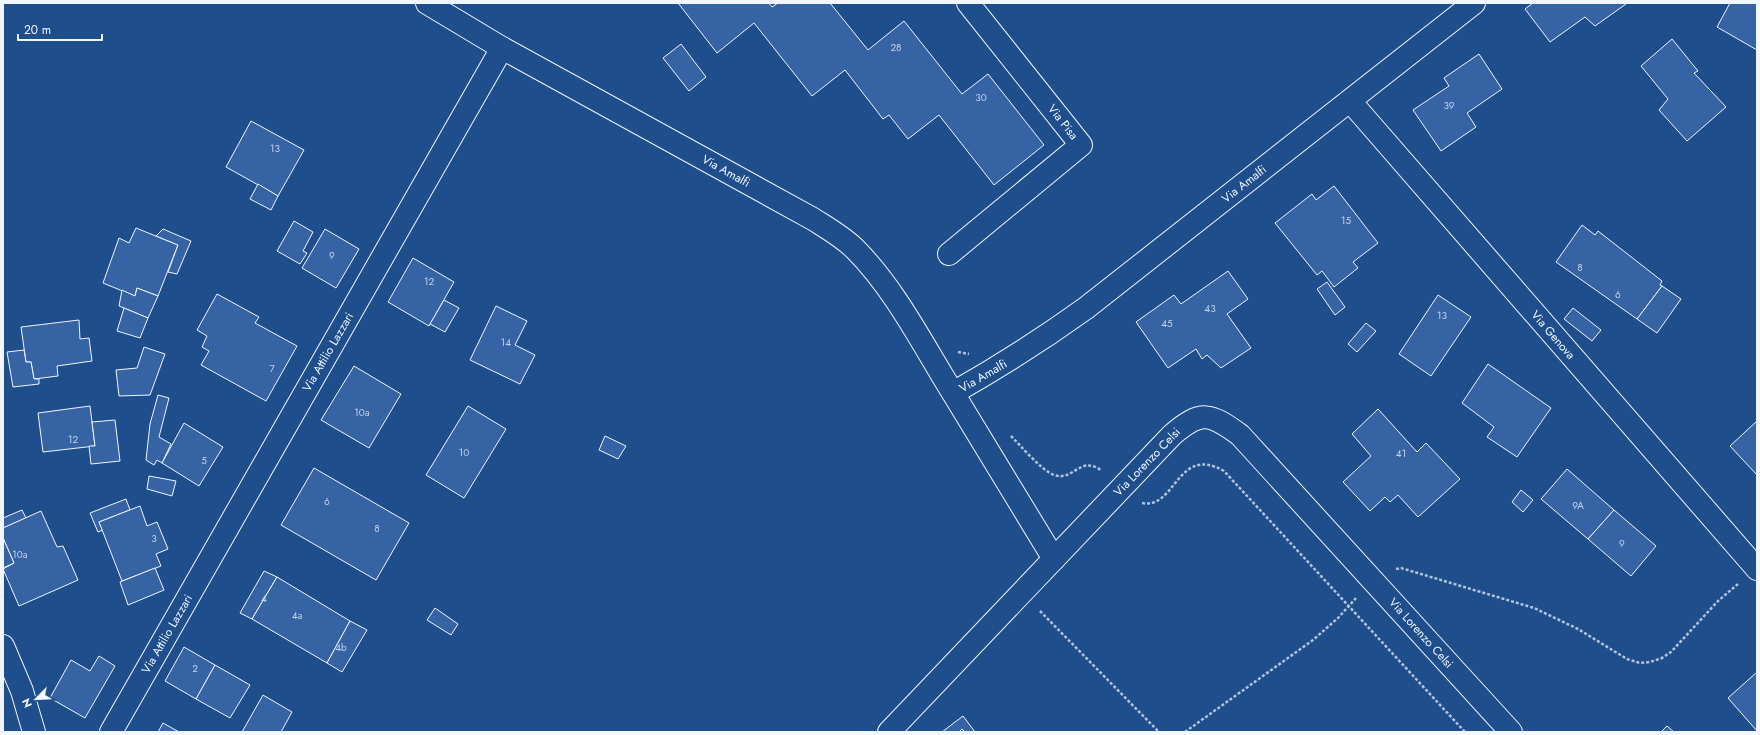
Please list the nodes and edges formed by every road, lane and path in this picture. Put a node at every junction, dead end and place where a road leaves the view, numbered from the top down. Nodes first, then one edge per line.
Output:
1 (428, 3) edge
2 (968, 3) edge
3 (1474, 3) edge
4 (502, 48) junction
5 (1350, 101) junction
6 (948, 254) dead end
7 (953, 393) junction
8 (1006, 431) dead end
9 (1106, 474) dead end
10 (1138, 500) dead end
11 (1054, 558) junction
12 (1757, 569) edge
13 (1373, 580) junction
14 (1740, 583) dead end
15 (1022, 592) junction
16 (1349, 606) junction
17 (3, 646) edge
18 (34, 732) edge
19 (111, 732) edge
20 (888, 732) edge
21 (1159, 732) edge
22 (1185, 732) edge
23 (1465, 732) edge
24 (1512, 732) edge

1 - 4 street
2 - 6 street, Via Pisa
3 - 5 street, Via Amalfi
4 - 7 street, Via Amalfi
4 - 19 street, Via Attilio Lazzari
5 - 7 street, Via Amalfi
5 - 12 street, Via Genova
7 - 11 street
8 - 9 path
10 - 16 path
11 - 13 street, Via Lorenzo Celsi
11 - 15 street, Via Lorenzo Celsi
13 - 14 path
13 - 16 path
13 - 24 street, Via Lorenzo Celsi
15 - 20 street, Via Lorenzo Celsi
15 - 21 path
16 - 22 path
16 - 23 path
17 - 18 street

